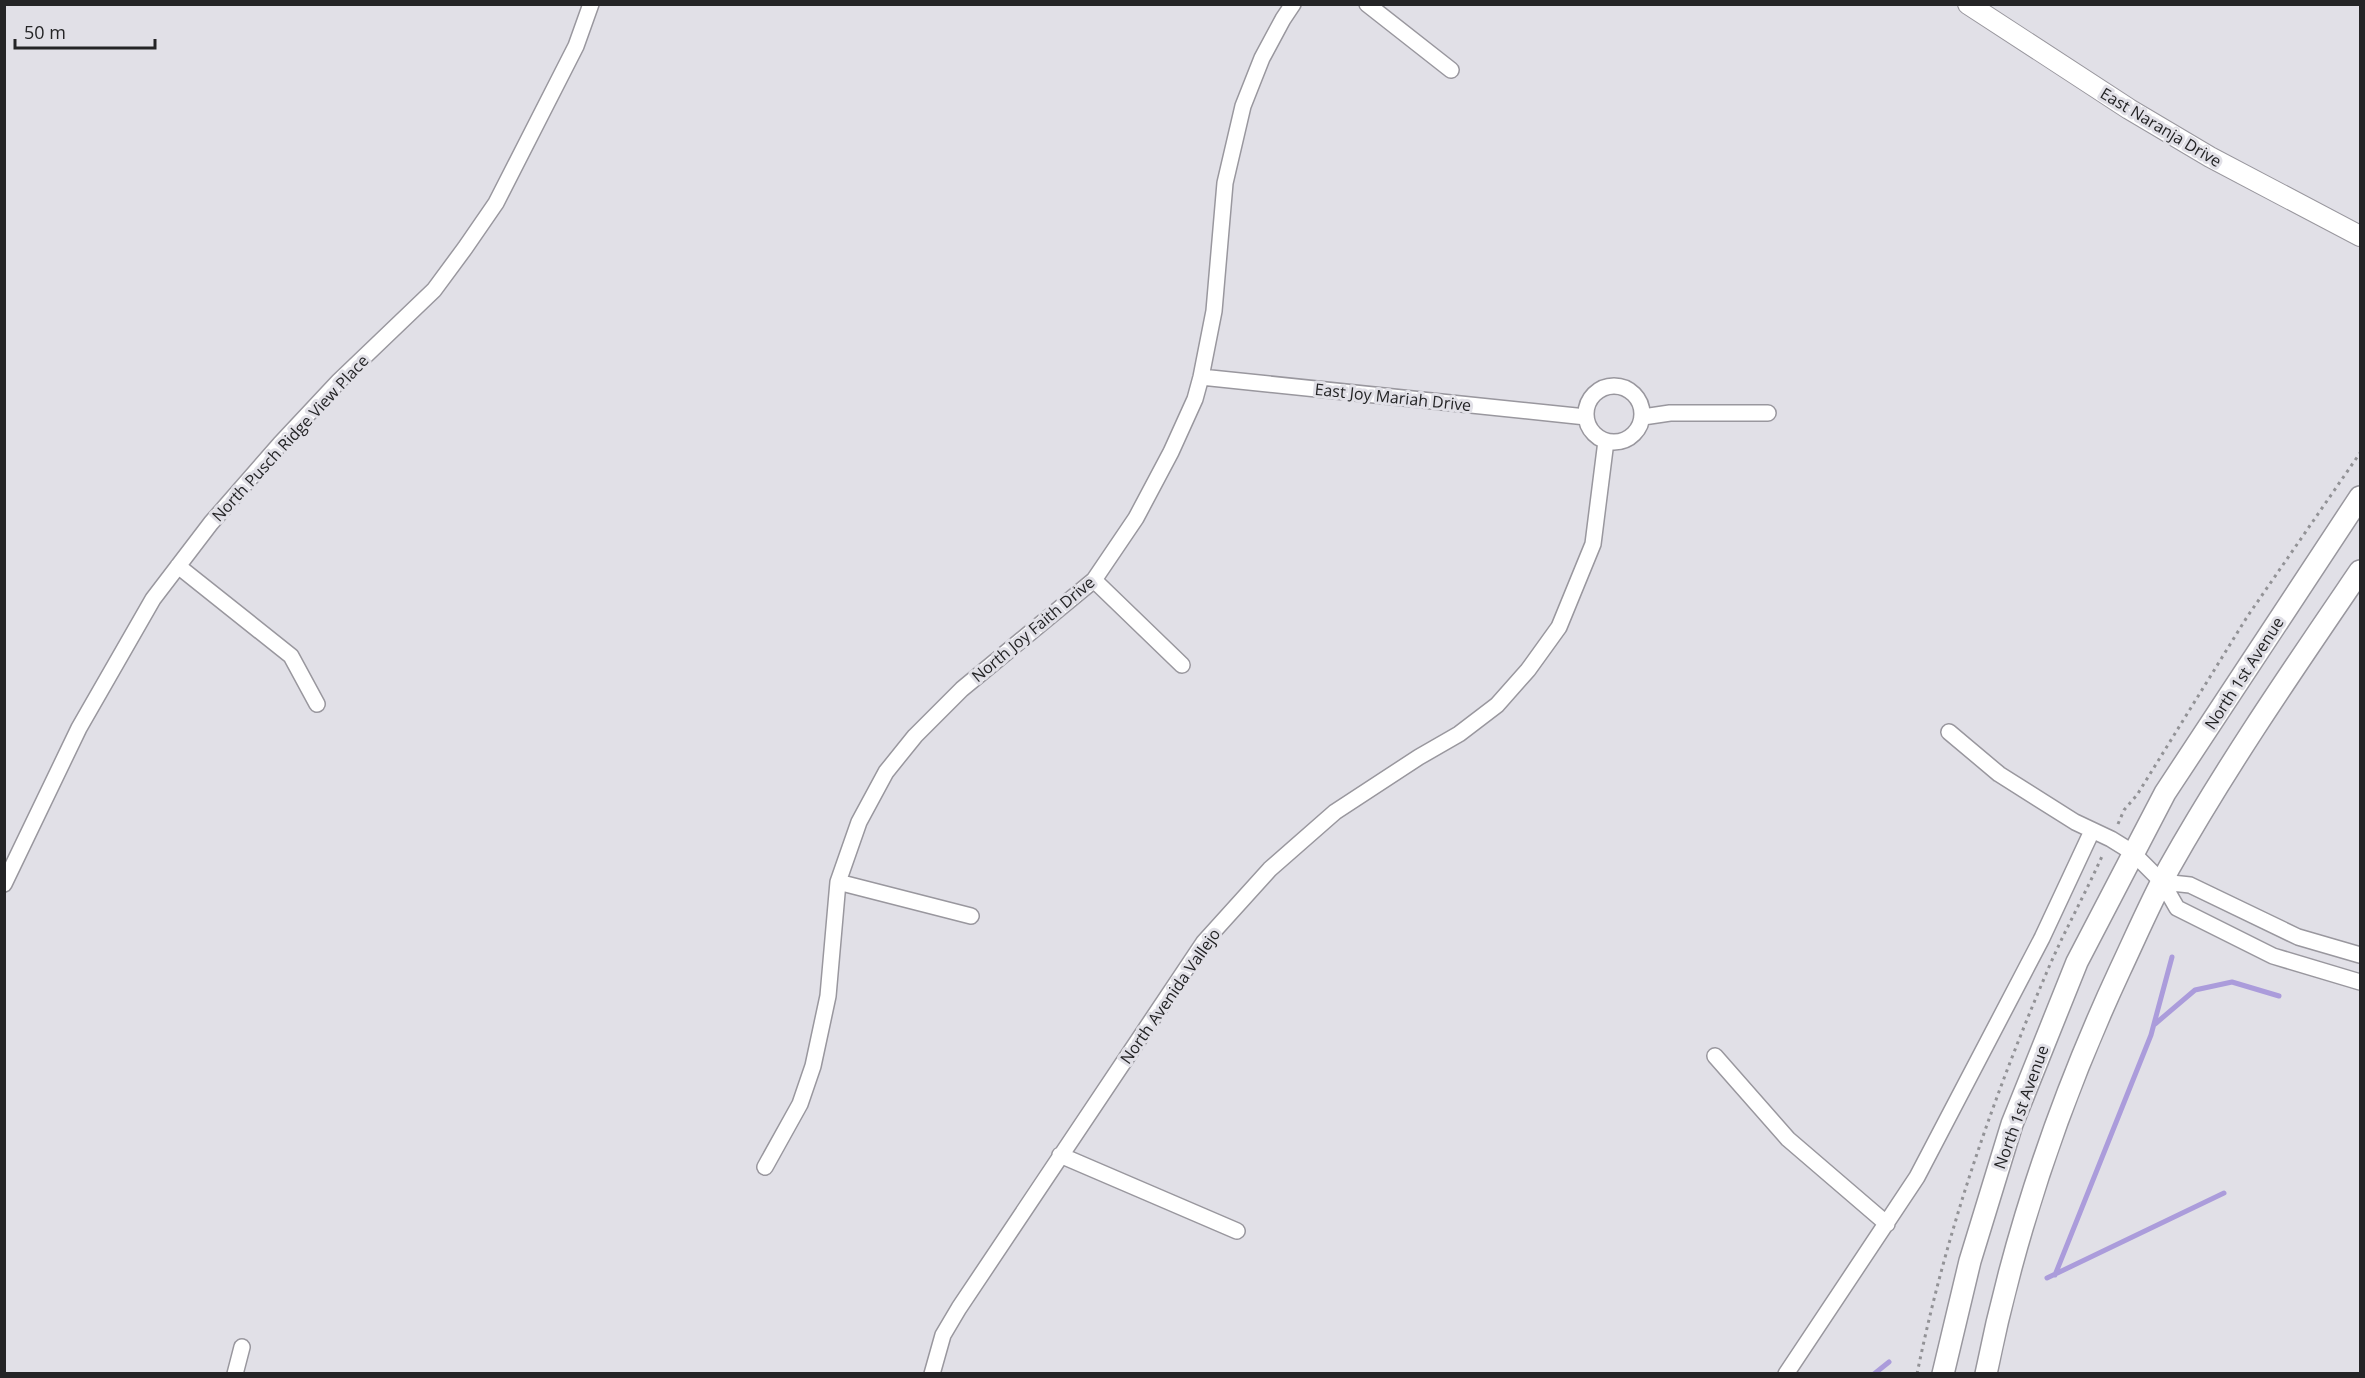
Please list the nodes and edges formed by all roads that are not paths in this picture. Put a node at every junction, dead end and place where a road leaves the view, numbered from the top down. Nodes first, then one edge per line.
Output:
1 (591, 4) edge
2 (1293, 4) edge
3 (1367, 4) edge
4 (1968, 4) edge
5 (1451, 70) dead end
6 (2361, 237) edge
7 (1201, 378) junction
8 (1768, 413) dead end
9 (1586, 417) junction
10 (1643, 417) junction
11 (1606, 441) junction
12 (2361, 496) edge
13 (178, 566) junction
14 (2361, 571) edge
15 (1094, 580) junction
16 (1182, 664) dead end
17 (317, 704) dead end
18 (1949, 732) dead end
19 (2092, 831) junction
20 (2132, 852) junction
21 (837, 882) junction
22 (2162, 882) junction
23 (4, 884) edge
24 (971, 916) dead end
25 (2361, 955) edge
26 (2361, 982) edge
27 (1714, 1056) dead end
28 (1060, 1155) junction
29 (765, 1167) dead end
30 (1887, 1224) junction
31 (1237, 1231) dead end
32 (242, 1347) dead end
33 (235, 1374) edge
34 (932, 1374) edge
35 (1786, 1374) edge
36 (1943, 1374) edge
37 (1986, 1374) edge

1 - 13 street, North Pusch Ridge View Place
2 - 7 street, North Joy Faith Drive
3 - 5 street
4 - 6 street, East Naranja Drive
7 - 9 street, East Joy Mariah Drive
7 - 15 street, North Joy Faith Drive
8 - 10 street
9 - 10 street
9 - 11 street
10 - 11 street
11 - 28 street, North Avenida Vallejo
12 - 20 main road, North 1st Avenue
13 - 17 street
13 - 23 street, North Pusch Ridge View Place
14 - 22 main road
15 - 16 street
15 - 21 street, North Joy Faith Drive
18 - 19 street
19 - 20 street
19 - 30 street
20 - 22 street
20 - 36 main road, North 1st Avenue
21 - 24 street
21 - 29 street, North Joy Faith Drive
22 - 25 street
22 - 26 street
22 - 37 main road
27 - 30 street
28 - 31 street
28 - 34 street, North Avenida Vallejo
30 - 35 street
32 - 33 street

